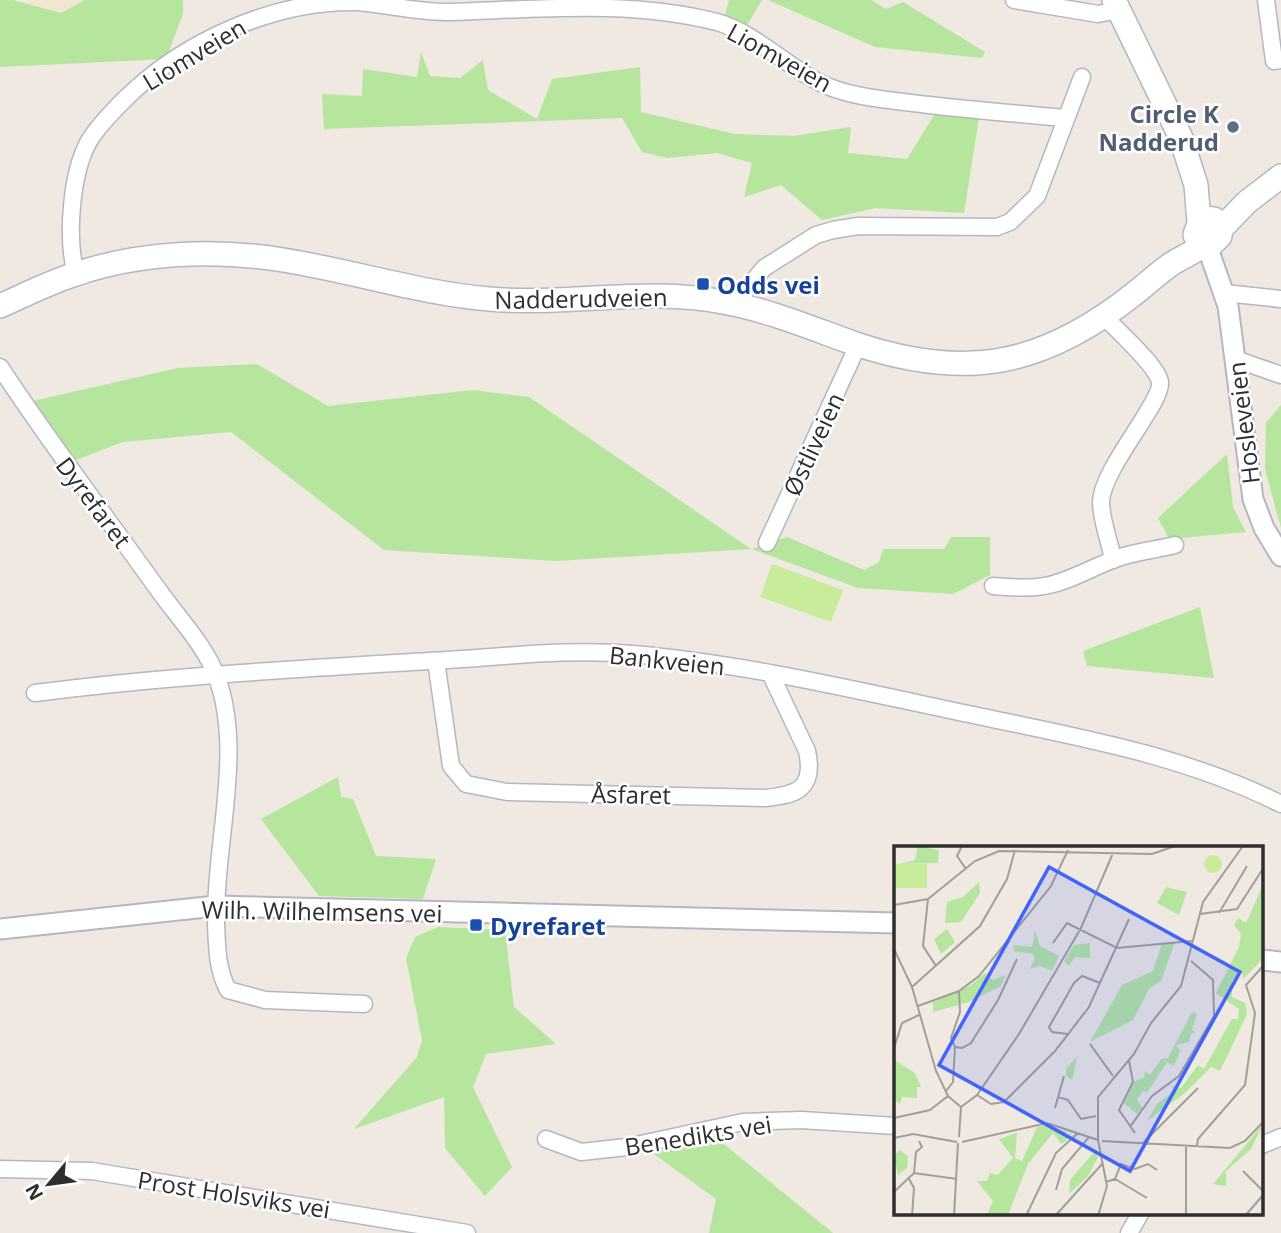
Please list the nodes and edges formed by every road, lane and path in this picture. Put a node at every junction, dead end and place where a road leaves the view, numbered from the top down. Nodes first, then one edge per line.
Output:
1 (1014, 0) edge
2 (1266, 0) edge
3 (1117, 5) edge
4 (1281, 60) edge
5 (1082, 78) dead end
6 (1064, 118) junction
7 (1281, 176) edge
8 (1213, 220) junction
9 (76, 274) junction
10 (1224, 289) junction
11 (1281, 299) edge
12 (0, 306) edge
13 (742, 306) junction
14 (1105, 317) junction
15 (858, 345) junction
16 (1235, 359) junction
17 (0, 367) edge
18 (1281, 375) edge
19 (766, 544) dead end
20 (1175, 545) dead end
21 (1281, 556) edge
22 (1113, 559) junction
23 (993, 586) dead end
24 (436, 661) junction
25 (216, 675) junction
26 (771, 675) junction
27 (35, 693) dead end
28 (1281, 804) edge
29 (216, 906) junction
30 (894, 923) edge
31 (0, 929) edge
32 (363, 1004) dead end
33 (894, 1126) edge
34 (1281, 1137) edge
35 (546, 1139) dead end
36 (1264, 1144) edge
37 (0, 1169) edge
38 (1139, 1216) edge
39 (467, 1233) edge
40 (1129, 1233) edge

1 - 3 street
2 - 4 street
3 - 8 main road, Hosleveien
5 - 6 street
6 - 9 street, Liomveien
6 - 13 street
7 - 8 main road, Nadderudveien
8 - 10 street, Hosleveien
8 - 14 main road, Nadderudveien
9 - 12 main road, Nadderudveien
9 - 13 main road, Nadderudveien
10 - 11 street
10 - 16 street, Hosleveien
13 - 15 main road, Nadderudveien
14 - 15 main road, Nadderudveien
14 - 22 street
15 - 19 street, Østliveien
16 - 18 street
16 - 21 street, Hosleveien
17 - 25 street, Dyrefaret
20 - 22 street
22 - 23 street
24 - 25 street, Bankveien
24 - 26 street, Bankveien
24 - 26 street, Åsfaret
25 - 27 street, Bankveien
25 - 29 street, Dyrefaret
26 - 28 street, Bankveien
29 - 30 street, Wilh. Wilhelmsens vei
29 - 31 street, Wilh. Wilhelmsens vei
29 - 32 street, Dyrefaret
33 - 35 street, Benedikts vei
34 - 36 street
37 - 39 street, Prost Holsviks vei
38 - 40 street

